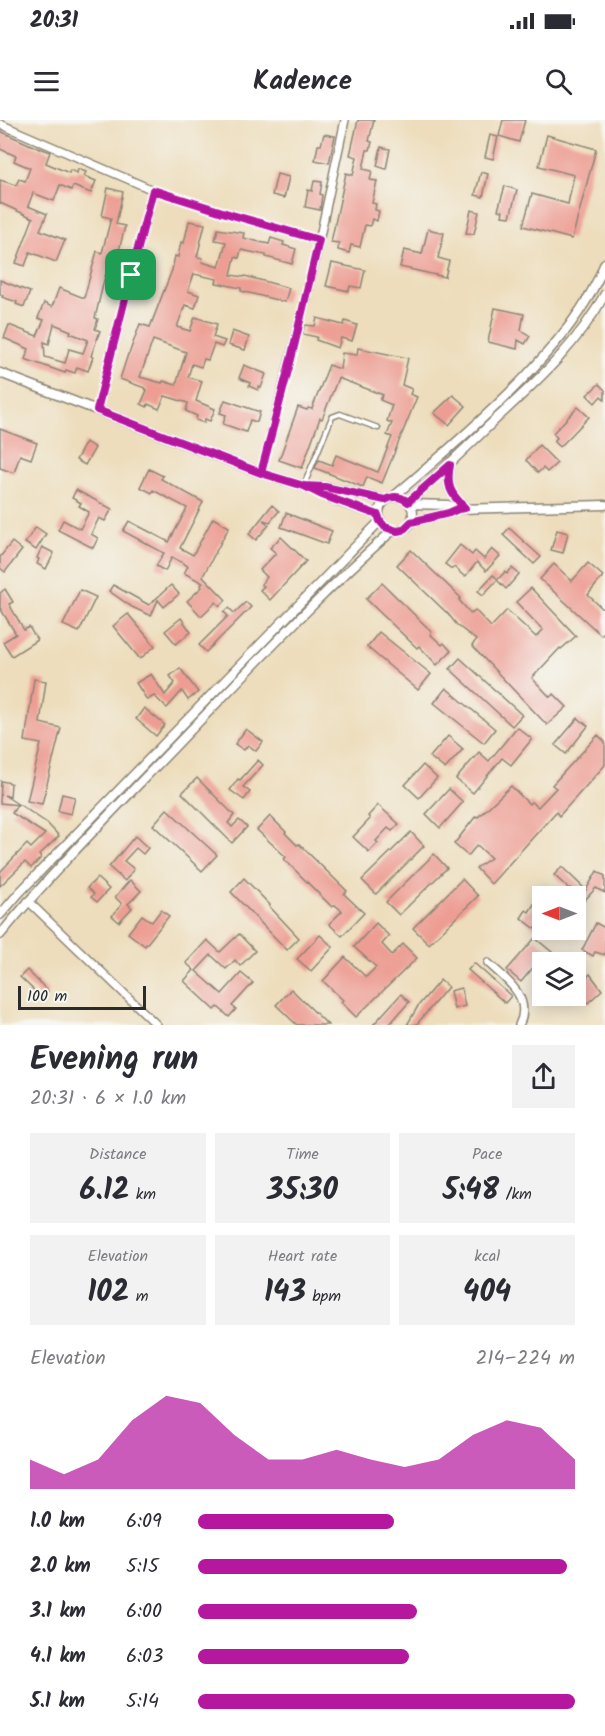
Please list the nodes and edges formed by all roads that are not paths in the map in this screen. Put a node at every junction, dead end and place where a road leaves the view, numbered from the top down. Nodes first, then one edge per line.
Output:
1 (345, 120) edge
2 (0, 124) edge
3 (153, 190) junction
4 (319, 240) junction
5 (605, 263) edge
6 (605, 294) edge
7 (0, 373) edge
8 (97, 410) junction
9 (378, 428) dead end
10 (450, 465) junction
11 (261, 473) junction
12 (304, 486) junction
13 (389, 498) junction
14 (409, 503) junction
15 (605, 505) edge
16 (461, 509) junction
17 (379, 518) junction
18 (411, 522) junction
19 (392, 531) junction
20 (28, 901) junction
21 (0, 915) edge
22 (0, 934) edge
23 (488, 963) dead end
24 (157, 1025) edge
25 (519, 1025) edge

1 - 4 street
2 - 3 street
3 - 4 street
3 - 8 street
4 - 11 street
5 - 13 street
6 - 10 street
7 - 8 street
8 - 11 street
9 - 12 lane
10 - 14 street
10 - 16 street
11 - 12 street
12 - 13 street
12 - 17 street
13 - 14 street
13 - 17 street
14 - 16 street
14 - 18 street
15 - 16 street
16 - 18 street
17 - 19 street
17 - 21 street
18 - 19 street
19 - 20 street
20 - 22 street
20 - 24 street
23 - 25 street

